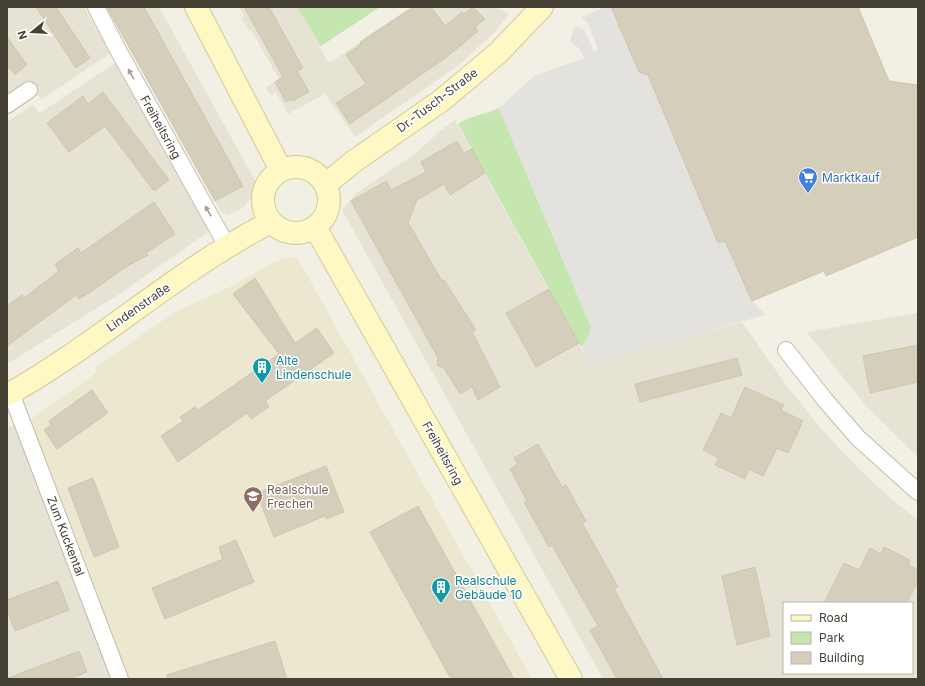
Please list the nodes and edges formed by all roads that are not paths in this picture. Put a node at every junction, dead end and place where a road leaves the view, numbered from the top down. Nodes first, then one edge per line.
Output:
1 (96, 7) edge
2 (196, 7) edge
3 (542, 7) edge
4 (28, 90) dead end
5 (7, 105) edge
6 (281, 170) junction
7 (325, 185) junction
8 (271, 222) junction
9 (315, 227) junction
10 (227, 246) junction
11 (786, 350) dead end
12 (9, 394) edge
13 (918, 492) edge
14 (120, 679) edge
15 (571, 679) edge

10 -> 1 street, Freiheitsring
2 - 6 main road
3 - 7 main road, Dr.-Tusch-Straße
4 - 5 street
6 - 7 main road
6 - 8 main road
7 - 9 main road
8 - 9 main road
8 - 10 main road, Lindenstraße
9 - 15 main road, Freiheitsring
10 - 12 main road, Lindenstraße
11 - 13 street
12 - 14 street, Zum Kuckental

